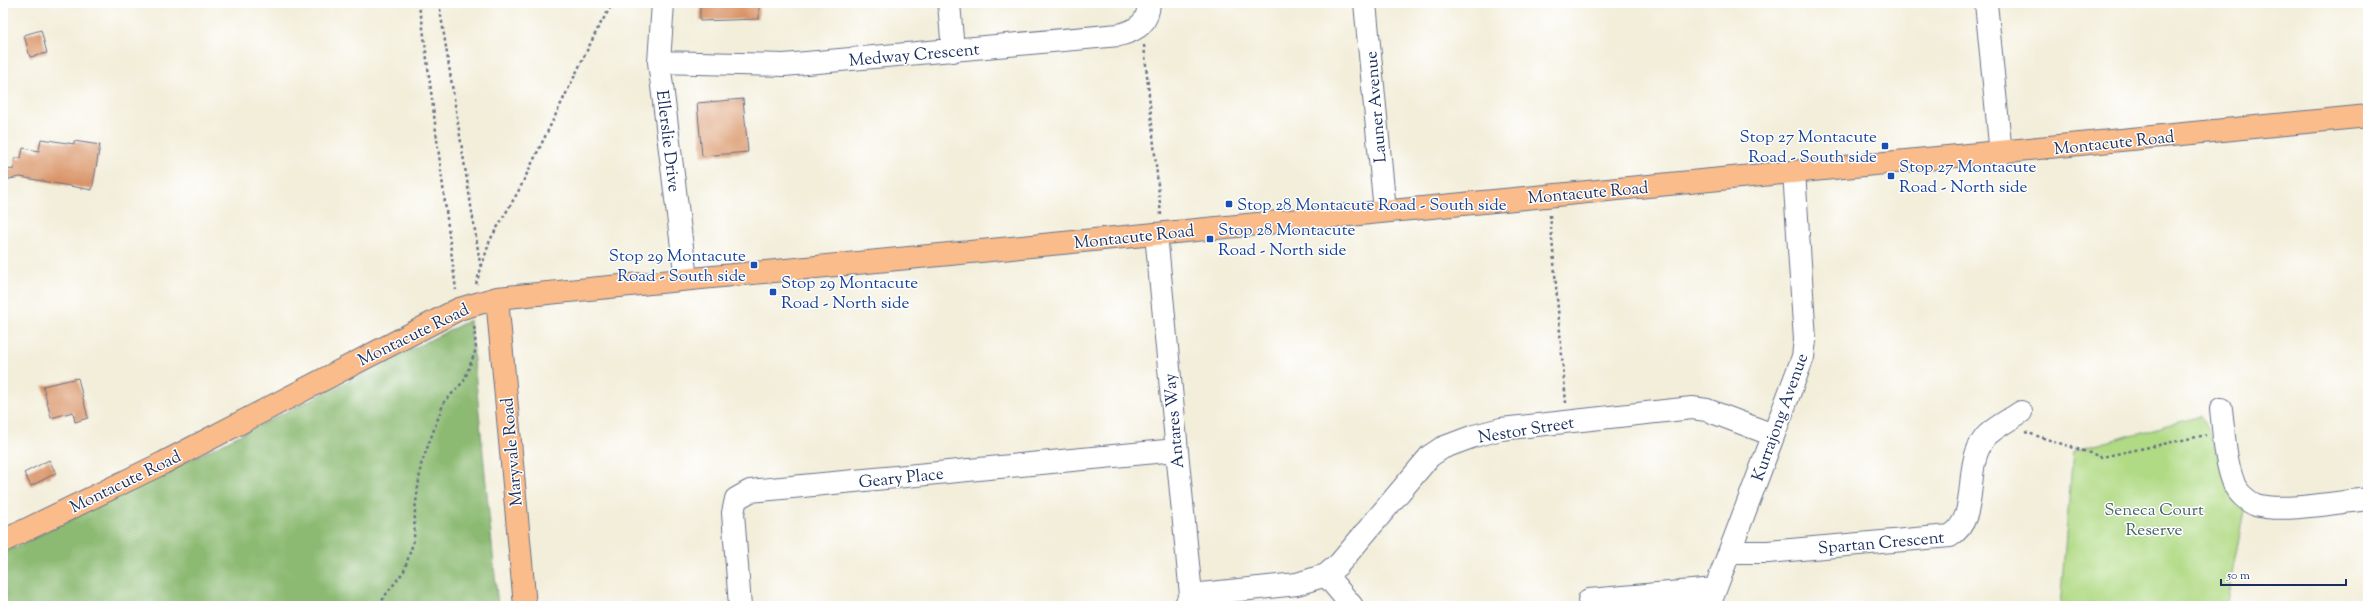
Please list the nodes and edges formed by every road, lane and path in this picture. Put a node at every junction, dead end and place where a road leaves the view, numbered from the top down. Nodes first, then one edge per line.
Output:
1 (418, 3) edge
2 (439, 3) edge
3 (613, 3) edge
4 (662, 3) edge
5 (950, 3) edge
6 (1149, 3) edge
7 (1365, 3) edge
8 (1986, 3) edge
9 (1142, 24) junction
10 (953, 51) junction
11 (659, 62) junction
12 (2368, 116) edge
13 (2001, 154) junction
14 (1794, 172) junction
15 (1549, 210) dead end
16 (1384, 211) junction
17 (1160, 234) junction
18 (481, 270) junction
19 (686, 279) junction
20 (497, 298) junction
21 (464, 307) junction
22 (2221, 409) dead end
23 (2021, 412) dead end
24 (1567, 422) junction
25 (2003, 424) junction
26 (2224, 431) junction
27 (1773, 435) junction
28 (1176, 450) junction
29 (2368, 499) edge
30 (3, 541) edge
31 (1730, 552) junction
32 (1326, 575) junction
33 (1712, 597) edge
34 (1188, 600) edge
35 (1589, 600) dead end
36 (380, 606) edge
37 (525, 606) edge
38 (740, 606) edge
39 (1352, 606) edge

1 - 21 path
2 - 18 path
3 - 18 path
4 - 11 street, Ellerslie Drive
5 - 10 street
6 - 9 street
7 - 16 street, Launer Avenue
8 - 13 street
9 - 10 street, Medway Crescent
9 - 17 path
10 - 11 street, Medway Crescent
11 - 19 street, Ellerslie Drive
12 - 13 main road, Montacute Road
13 - 14 main road, Montacute Road
14 - 16 main road, Montacute Road
14 - 27 street, Kurrajong Avenue
15 - 24 path
16 - 17 main road, Montacute Road
17 - 19 main road, Montacute Road
17 - 28 street, Antares Way
18 - 21 path
19 - 20 main road, Montacute Road
20 - 21 main road, Montacute Road
20 - 37 main road, Maryvale Road
21 - 30 main road, Montacute Road
21 - 36 path
22 - 26 street
23 - 25 street, Spartan Crescent
24 - 27 street, Nestor Street
24 - 32 street, Nestor Street
25 - 26 path
25 - 31 street, Spartan Crescent
26 - 29 street
27 - 31 street, Kurrajong Avenue
28 - 34 street, Antares Way
28 - 38 street, Geary Place
31 - 33 street, Kurrajong Avenue
32 - 34 street, Nestor Street
32 - 39 street
33 - 35 street

